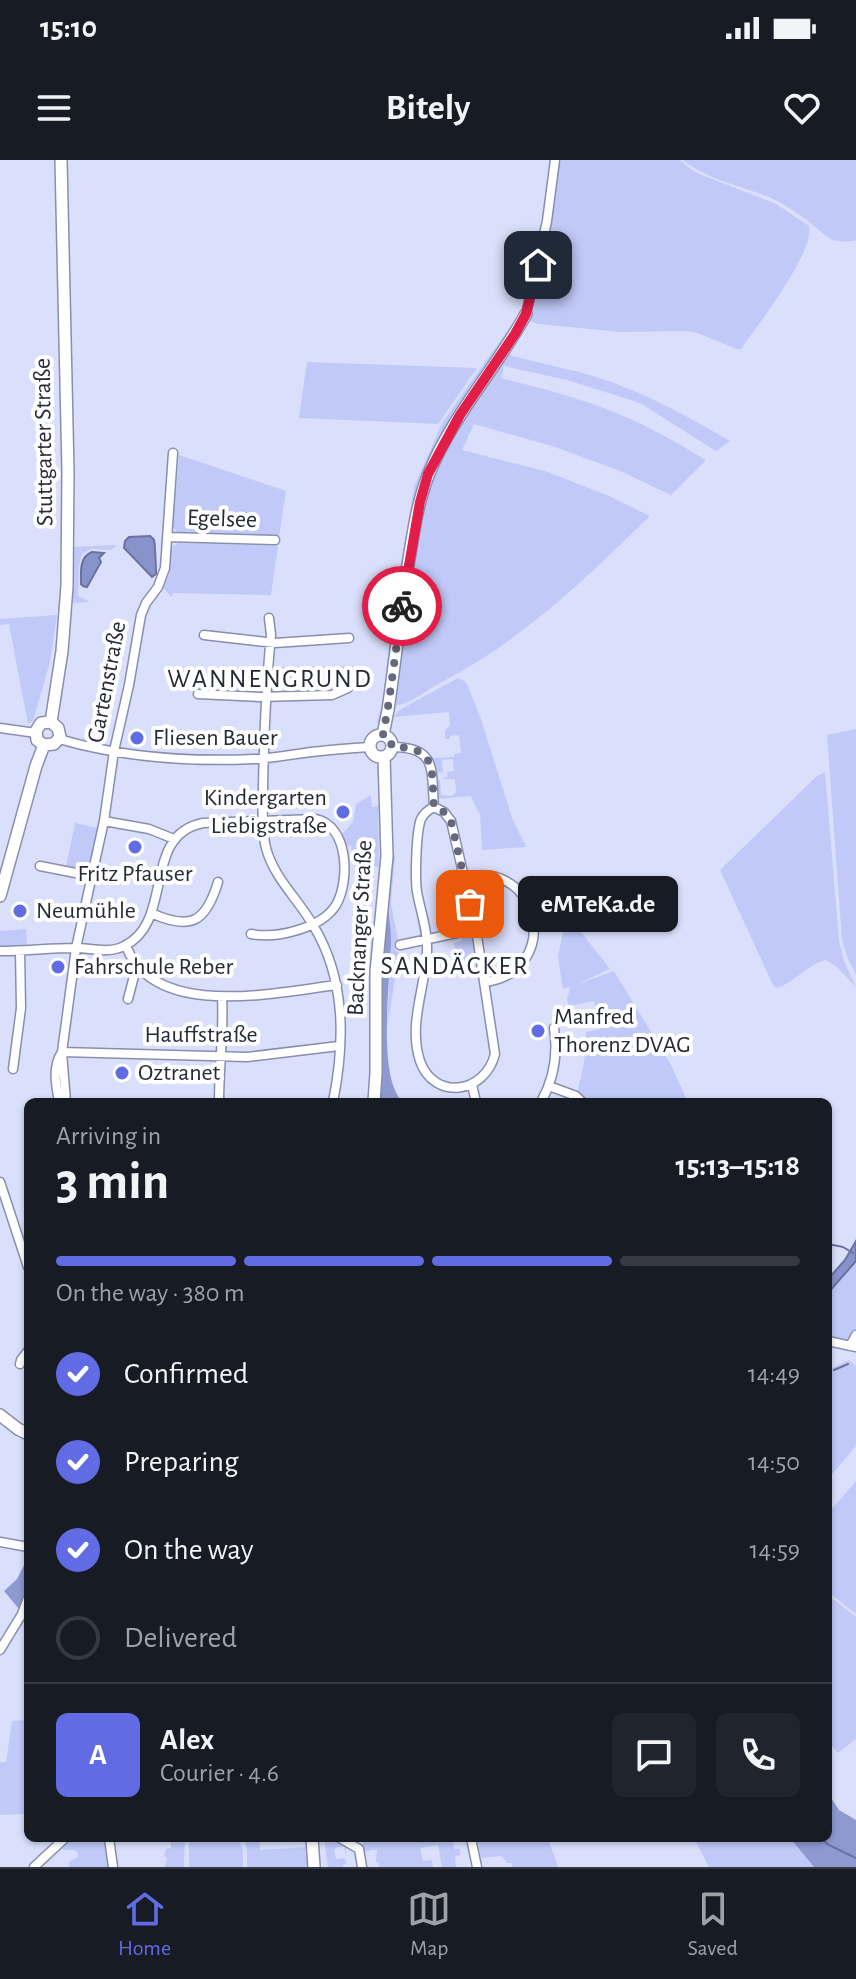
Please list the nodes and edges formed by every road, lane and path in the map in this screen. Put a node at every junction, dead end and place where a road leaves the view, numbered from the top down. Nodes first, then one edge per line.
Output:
1 (61, 160) edge
2 (555, 160) edge
3 (526, 314) joint
4 (173, 453) dead end
5 (168, 537) junction
6 (275, 540) dead end
7 (269, 618) dead end
8 (204, 635) dead end
9 (349, 638) dead end
10 (270, 642) junction
11 (348, 688) dead end
12 (198, 694) dead end
13 (267, 697) junction
14 (51, 722) junction
15 (0, 728) edge
16 (36, 733) junction
17 (383, 735) junction
18 (59, 739) junction
19 (44, 745) junction
20 (370, 747) junction
21 (392, 747) junction
22 (114, 751) junction
23 (384, 757) junction
24 (263, 758) junction
25 (434, 807) junction
26 (263, 820) junction
27 (104, 821) junction
28 (174, 839) junction
29 (40, 866) dead end
30 (91, 876) junction
31 (464, 878) junction
32 (218, 882) dead end
33 (0, 896) edge
34 (151, 913) junction
35 (313, 924) junction
36 (476, 929) junction
37 (251, 934) dead end
38 (427, 940) junction
39 (400, 945) dead end
40 (126, 946) junction
41 (76, 948) junction
42 (0, 951) edge
43 (20, 951) junction
44 (139, 968) junction
45 (485, 982) junction
46 (337, 985) junction
47 (222, 997) junction
48 (128, 999) dead end
49 (554, 1028) dead end
50 (339, 1046) junction
51 (62, 1052) junction
52 (221, 1057) junction
53 (13, 1069) dead end
54 (472, 1085) junction
55 (549, 1086) junction
56 (59, 1098) edge
57 (66, 1098) edge
58 (219, 1098) edge
59 (333, 1098) edge
60 (374, 1098) edge
61 (475, 1098) edge
62 (543, 1098) edge
63 (578, 1098) edge
64 (0, 1182) edge
65 (24, 1231) edge
66 (18, 1234) junction
67 (24, 1254) edge
68 (856, 1335) edge
69 (832, 1342) edge
70 (853, 1346) edge
71 (24, 1356) edge
72 (20, 1364) dead end
73 (0, 1415) edge
74 (24, 1432) edge
75 (0, 1542) edge
76 (24, 1545) edge
77 (24, 1609) edge
78 (0, 1650) edge
79 (61, 1842) edge
80 (110, 1842) edge
81 (312, 1842) edge
82 (347, 1842) edge
83 (472, 1842) edge
84 (34, 1867) edge
85 (113, 1867) edge
86 (314, 1867) edge
87 (362, 1867) edge
88 (477, 1867) edge

1 - 14 street, Stuttgarter Straße
2 - 3 street
3 - 17 street
4 - 5 street, Gartenstraße
5 - 6 street, Egelsee
5 - 22 street, Gartenstraße
7 - 10 street
8 - 10 street
9 - 10 street
10 - 13 street
11 - 13 street
12 - 13 street
13 - 24 street
14 - 16 street
14 - 18 street
15 - 16 street
16 - 19 street
17 - 20 street
17 - 21 street
18 - 19 street
18 - 22 street
19 - 33 street
20 - 23 street
20 - 24 street
21 - 23 street
21 - 25 street
22 - 24 street
22 - 27 street, Gartenstraße
23 - 60 street, Backnanger Straße
24 - 26 street
25 - 31 street
25 - 38 street
26 - 28 street
26 - 35 street
26 - 35 street
27 - 28 street
27 - 30 street, Gartenstraße
28 - 34 street
29 - 30 street
30 - 41 street, Gartenstraße
31 - 36 street
31 - 45 street
32 - 34 street
34 - 40 street
35 - 37 street
35 - 46 street
36 - 38 street
36 - 45 street
38 - 39 street
38 - 54 street
40 - 41 street
40 - 44 street
41 - 43 street
41 - 51 street, Gartenstraße
42 - 43 street
43 - 53 street
44 - 47 street
44 - 48 street
45 - 54 street
46 - 47 street
46 - 50 street
47 - 52 street
49 - 55 street
50 - 52 street, Hauffstraße
50 - 59 street
51 - 52 street, Hauffstraße
51 - 56 street
51 - 57 street, Gartenstraße
52 - 58 street
54 - 61 street
55 - 62 street
55 - 63 street
64 - 66 street
65 - 66 street
66 - 67 street
68 - 70 street
69 - 70 street
71 - 72 street
73 - 74 street
75 - 76 street
77 - 78 street
79 - 84 street
80 - 85 street
81 - 86 street
82 - 87 street
83 - 88 street

